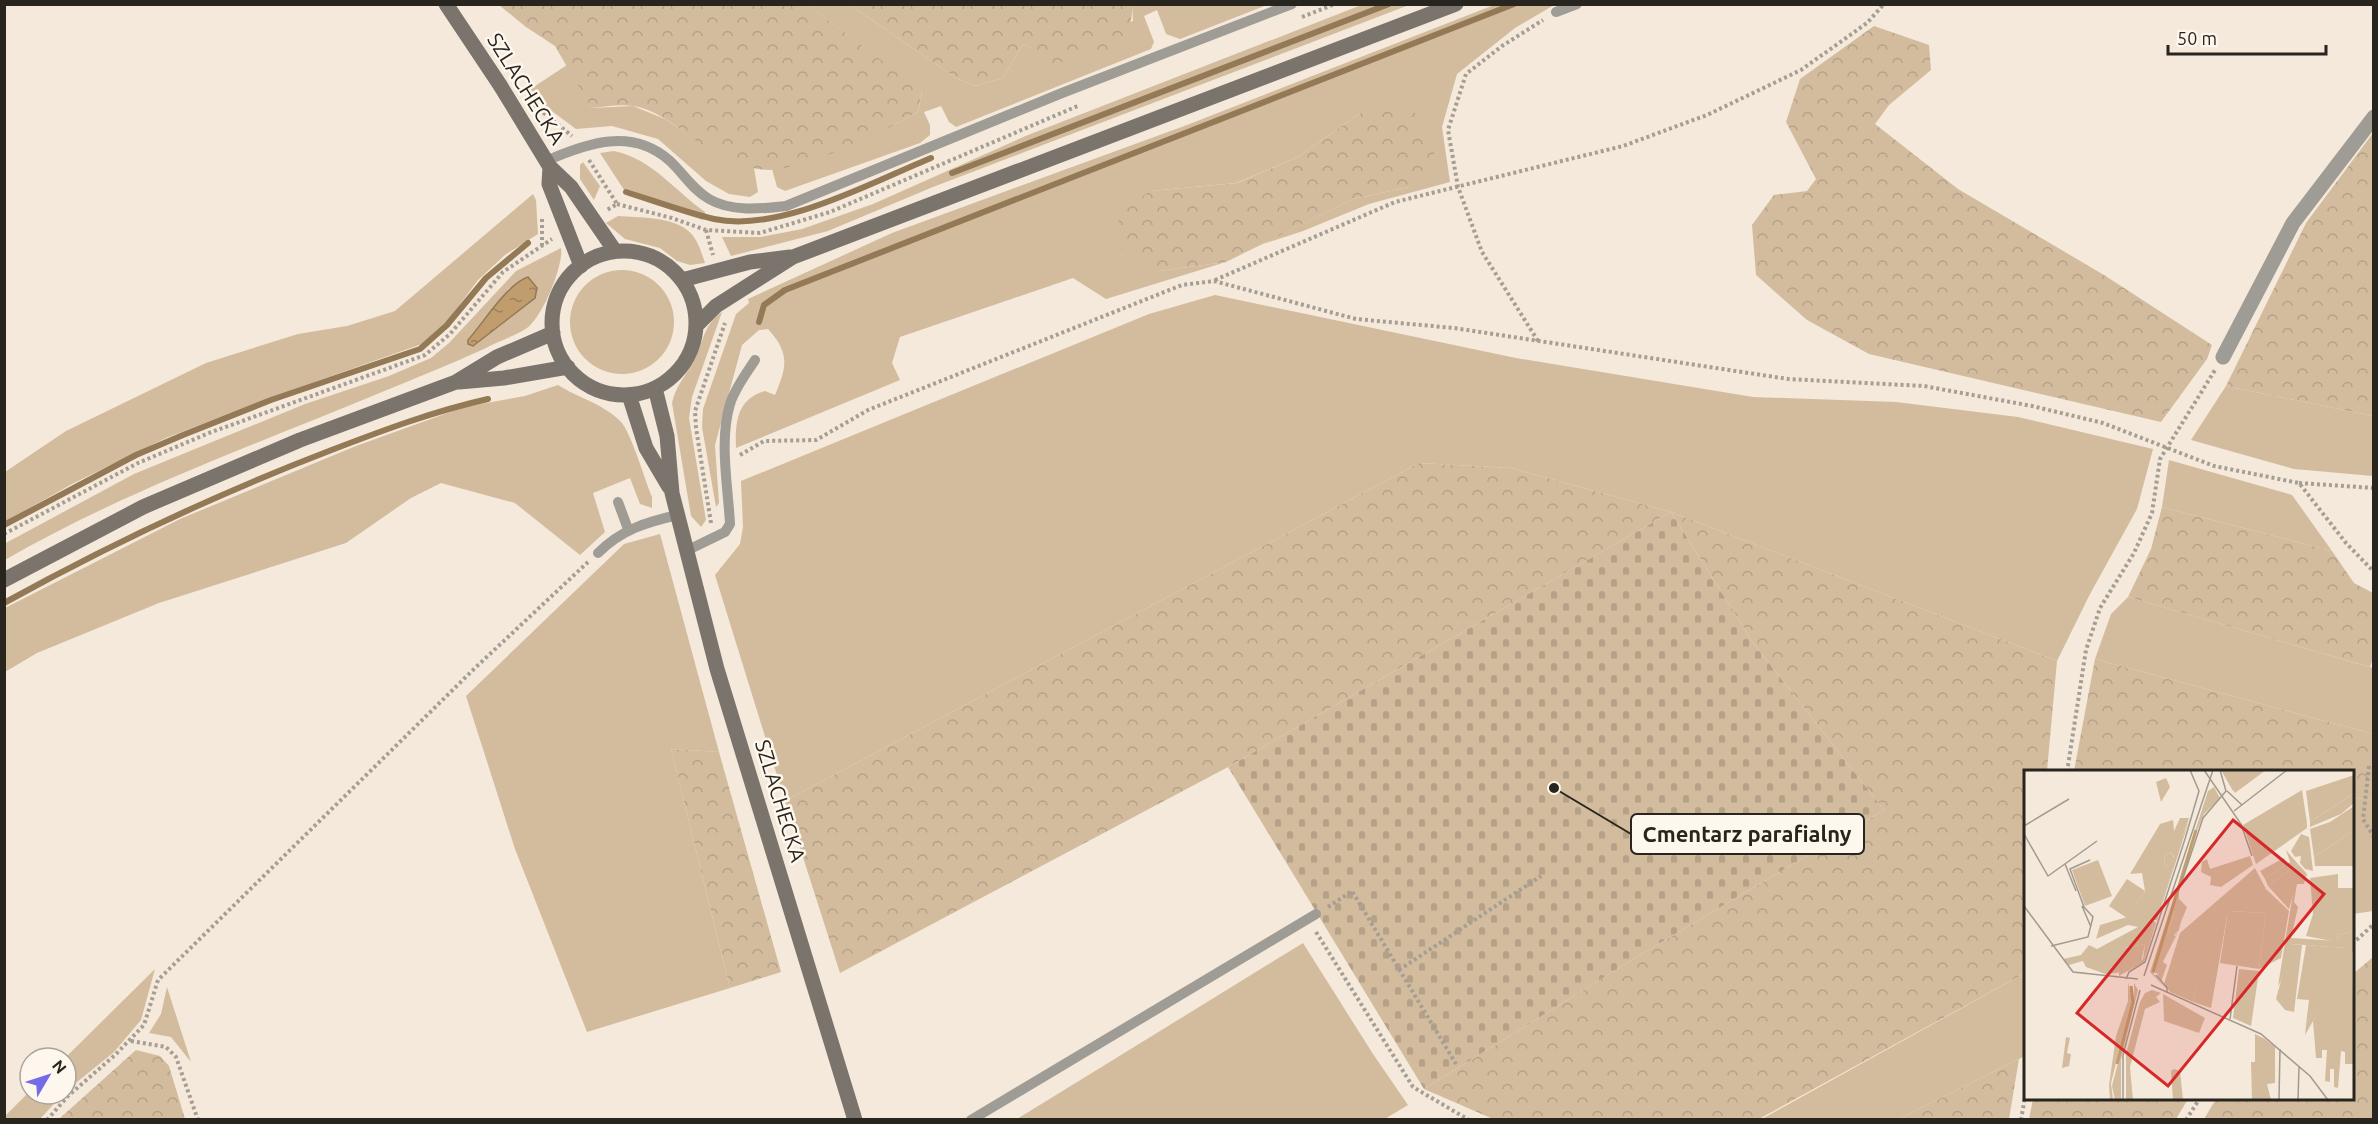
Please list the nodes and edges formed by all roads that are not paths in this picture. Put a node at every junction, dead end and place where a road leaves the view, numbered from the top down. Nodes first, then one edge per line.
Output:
1 (446, 4) edge
2 (1292, 4) edge
3 (1456, 4) edge
4 (1577, 4) edge
5 (1556, 12) road end
6 (2373, 117) edge
7 (548, 164) junction
8 (615, 251) junction
9 (793, 257) junction
10 (580, 266) junction
11 (682, 280) junction
12 (696, 326) junction
13 (553, 333) junction
14 (2223, 357) road end
15 (755, 360) dead end
16 (568, 367) junction
17 (456, 382) junction
18 (655, 388) junction
19 (629, 395) junction
20 (672, 492) junction
21 (618, 502) dead end
22 (678, 515) junction
23 (628, 529) junction
24 (687, 551) junction
25 (598, 553) road end
26 (4, 580) edge
27 (1312, 917) road end
28 (855, 1119) edge
29 (971, 1119) edge

1 - 7 main road, SZLACHECKA
2 - 7 lane
3 - 9 main road
4 - 5 lane
6 - 14 street
7 - 8 main road, SZLACHECKA
7 - 10 main road, SZLACHECKA
8 - 10 main road
8 - 11 main road
9 - 11 main road
9 - 12 main road
10 - 13 main road
11 - 12 main road
12 - 18 main road
13 - 16 main road
13 - 17 main road
15 - 24 lane
16 - 17 main road
16 - 19 main road
17 - 26 main road
18 - 19 main road
18 - 20 main road, SZLACHECKA
19 - 20 main road, SZLACHECKA
20 - 22 main road, SZLACHECKA
21 - 23 lane
22 - 23 lane
22 - 24 main road, SZLACHECKA
23 - 25 lane
24 - 28 main road, SZLACHECKA
27 - 29 lane

